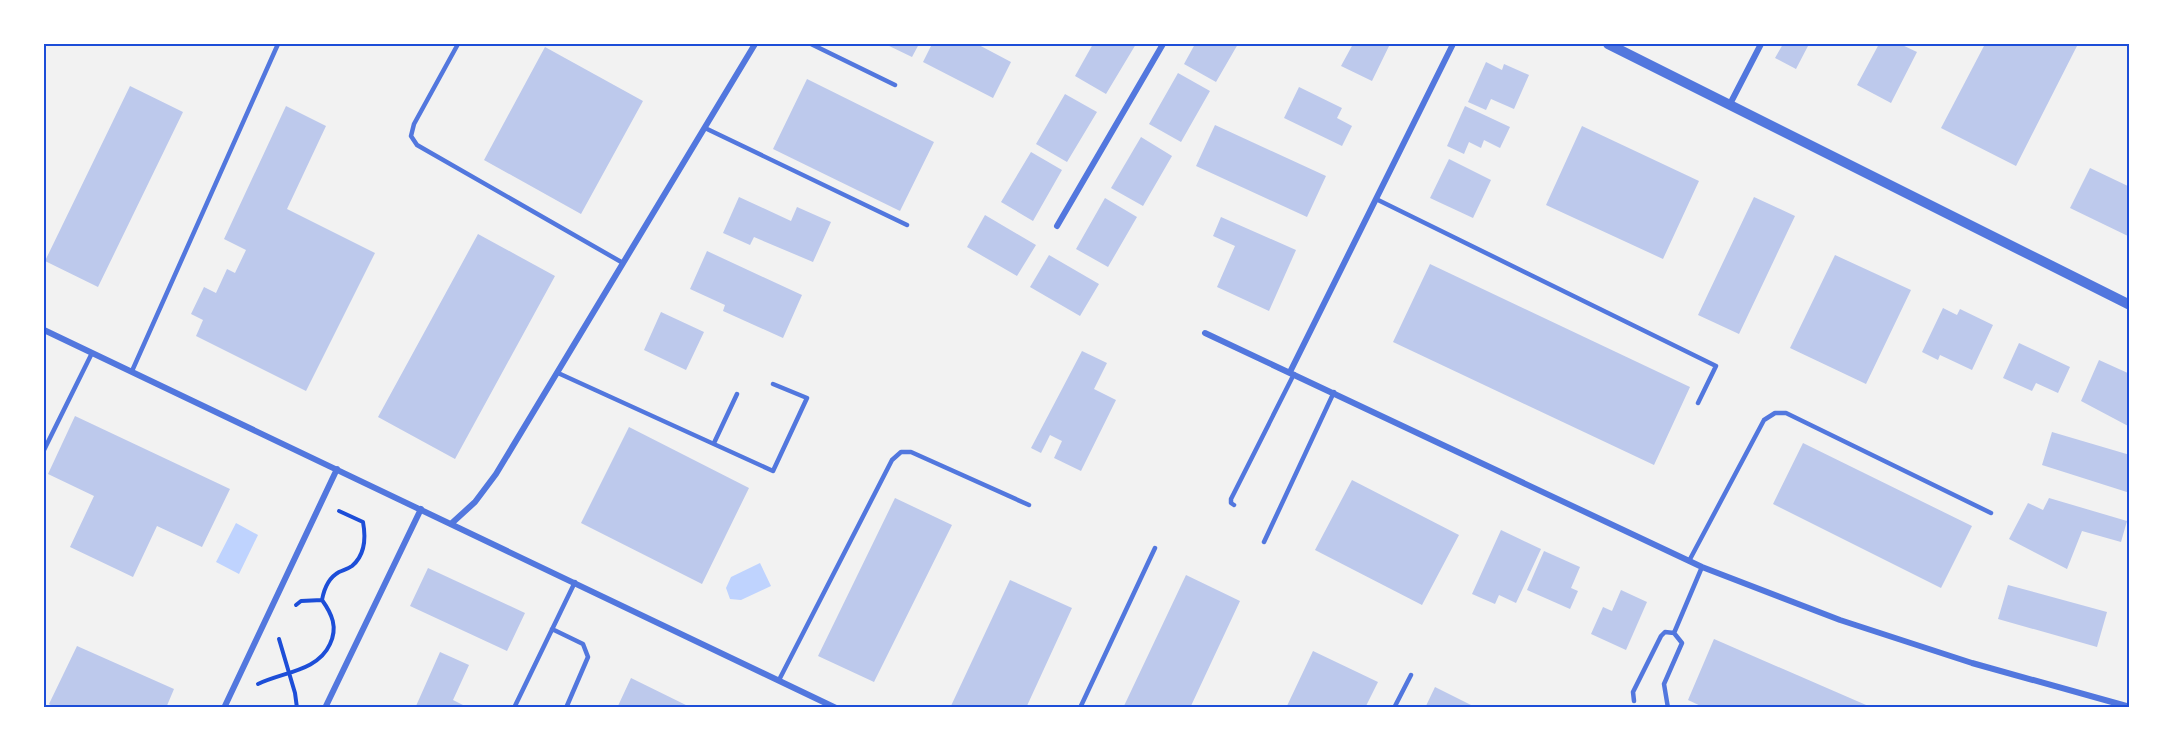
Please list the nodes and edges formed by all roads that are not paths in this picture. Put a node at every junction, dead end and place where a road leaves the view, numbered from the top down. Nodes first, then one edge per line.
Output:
1 (278, 44) edge
2 (458, 44) edge
3 (756, 44) edge
4 (812, 44) edge
5 (1163, 44) edge
6 (1453, 44) edge
7 (1608, 44) edge
8 (1761, 44) edge
9 (895, 85) dead end
10 (1730, 104) junction
11 (705, 128) junction
12 (1376, 199) junction
13 (907, 225) dead end
14 (1057, 226) dead end
15 (623, 263) junction
16 (2130, 306) edge
17 (44, 330) edge
18 (1205, 333) dead end
19 (92, 352) junction
20 (132, 371) junction
21 (558, 373) junction
22 (1292, 373) junction
23 (773, 384) dead end
24 (1334, 392) junction
25 (736, 394) dead end
26 (1698, 403) dead end
27 (714, 443) junction
28 (44, 450) edge
29 (337, 469) junction
30 (1029, 505) dead end
31 (1234, 505) dead end
32 (421, 509) junction
33 (1991, 513) dead end
34 (452, 523) junction
35 (1264, 542) dead end
36 (1155, 548) dead end
37 (1689, 561) junction
38 (1702, 567) junction
39 (575, 582) junction
40 (552, 629) junction
41 (1674, 633) junction
42 (1410, 675) dead end
43 (779, 680) junction
44 (1634, 701) dead end
45 (2130, 707) edge
46 (224, 708) edge
47 (325, 708) edge
48 (514, 708) edge
49 (566, 708) edge
50 (836, 708) edge
51 (1080, 708) edge
52 (1394, 708) edge
53 (1668, 708) edge

1 - 20 lane
2 - 15 lane
3 - 11 street
4 - 9 lane
5 - 14 street
6 - 12 street
7 - 10 street
8 - 10 street
10 - 16 street
11 - 13 lane
11 - 15 street
12 - 22 street
12 - 26 lane
15 - 21 street
17 - 19 street
18 - 22 street
19 - 20 street
19 - 28 lane
20 - 29 street
21 - 27 lane
21 - 34 street
22 - 24 street
22 - 31 lane
23 - 27 lane
24 - 35 lane
24 - 37 street
25 - 27 lane
29 - 32 street
29 - 46 street
30 - 43 lane
32 - 34 street
32 - 47 street
33 - 37 lane
34 - 39 street
36 - 51 lane
37 - 38 street
38 - 41 lane
38 - 45 street
39 - 40 lane
39 - 43 street
40 - 48 lane
40 - 49 lane
41 - 44 lane
41 - 53 lane
42 - 52 lane
43 - 50 street

